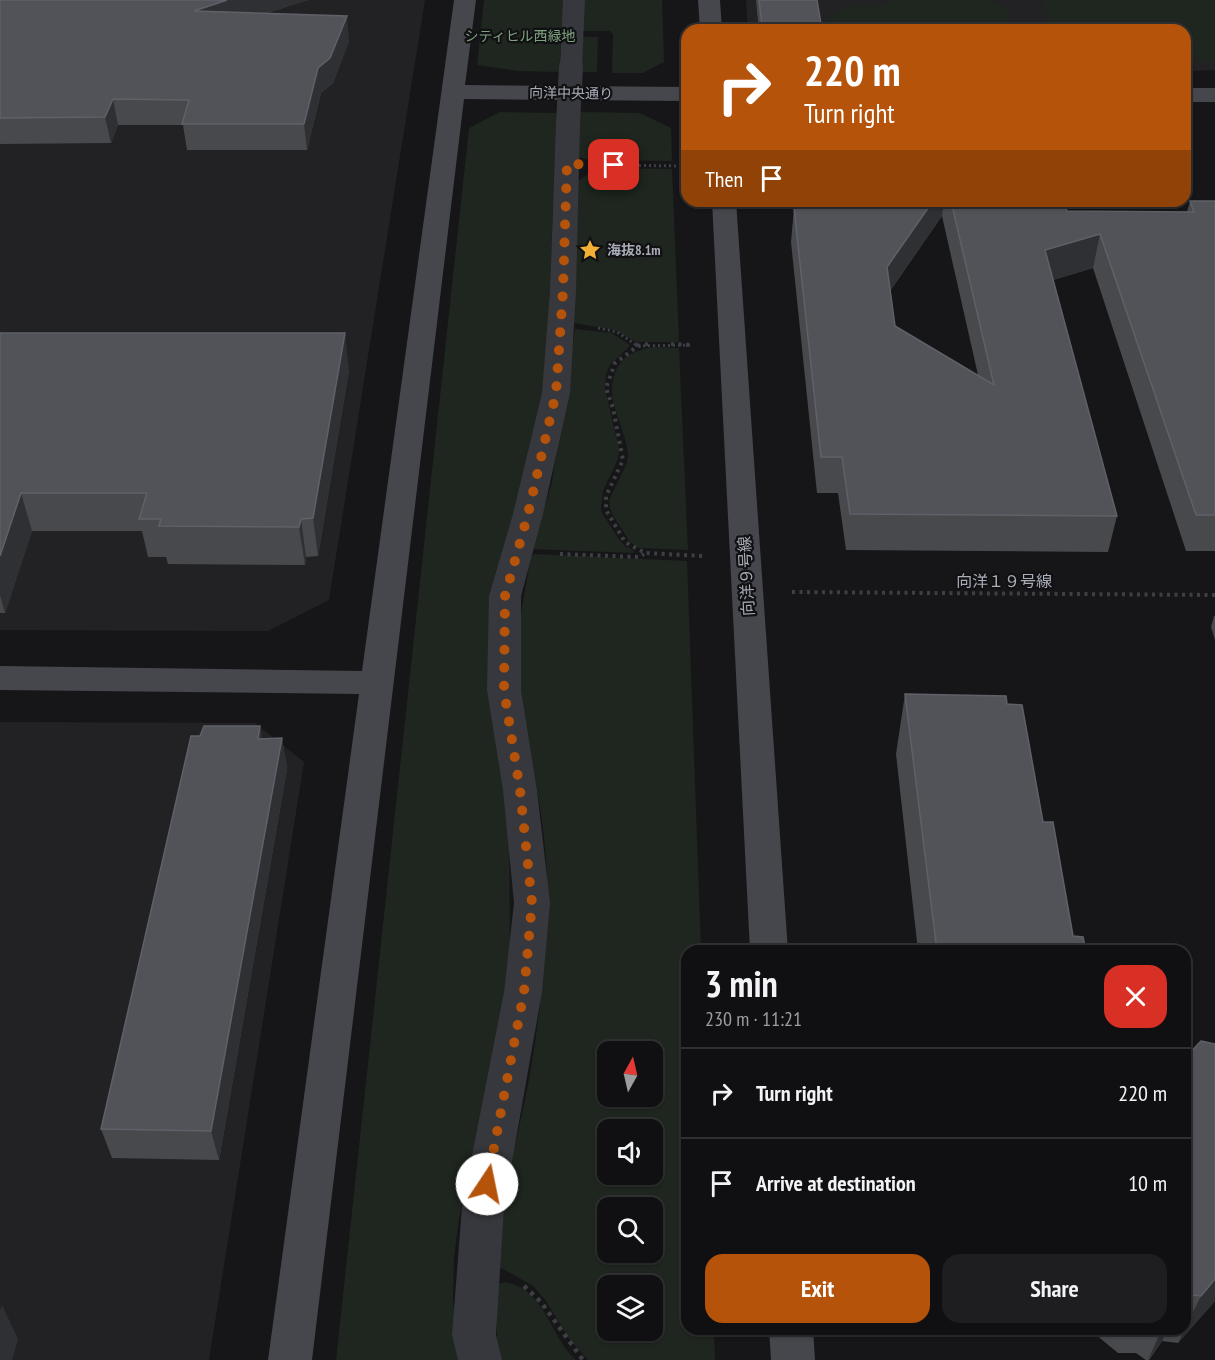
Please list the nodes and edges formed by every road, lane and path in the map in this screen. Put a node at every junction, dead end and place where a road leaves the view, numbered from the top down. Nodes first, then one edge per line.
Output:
1 (465, 0) edge
2 (574, 0) edge
3 (709, 0) edge
4 (711, 24) edge
5 (454, 92) junction
6 (681, 94) edge
7 (1191, 95) edge
8 (1215, 95) edge
9 (567, 164) junction
10 (681, 166) edge
11 (724, 207) edge
12 (694, 345) dead end
13 (518, 552) junction
14 (645, 553) junction
15 (704, 556) dead end
16 (792, 592) dead end
17 (1215, 594) edge
18 (0, 678) edge
19 (375, 683) junction
20 (768, 945) edge
21 (478, 1274) junction
22 (791, 1335) edge
23 (290, 1360) edge
24 (480, 1360) edge
25 (582, 1360) edge
26 (793, 1360) edge

1 - 5 street
2 - 9 street, bridge
3 - 4 street
5 - 6 street, 向洋中央通り
5 - 19 street
7 - 8 street
9 - 10 path
9 - 13 street
11 - 20 street, 向洋９号線
12 - 14 path
13 - 14 path
13 - 21 street
14 - 15 path
16 - 17 path, 向洋１９号線
18 - 19 street
19 - 23 street
21 - 24 street
21 - 25 path
22 - 26 street

